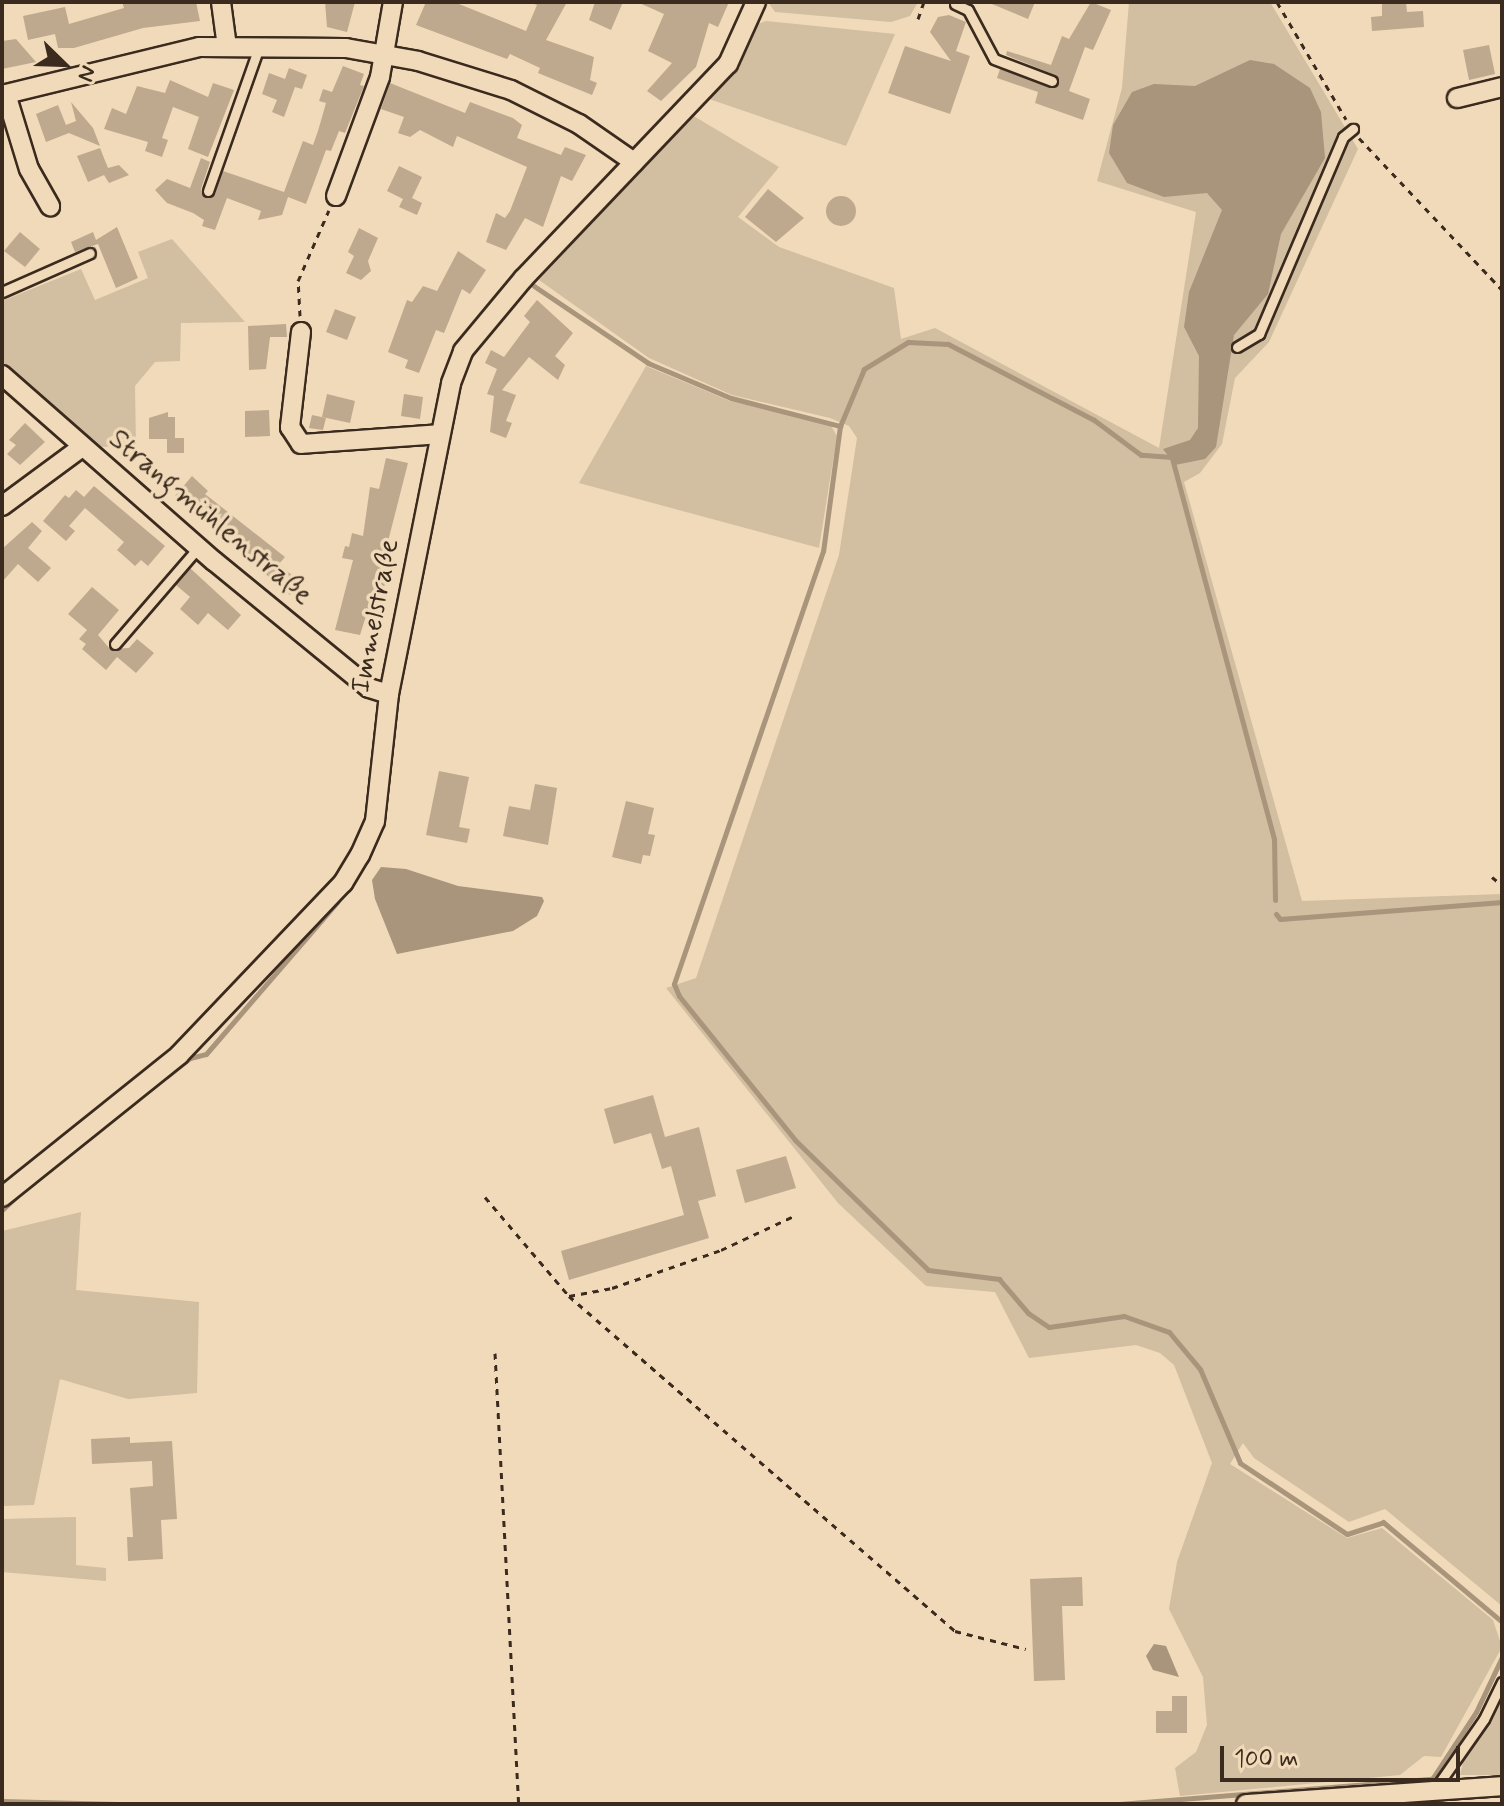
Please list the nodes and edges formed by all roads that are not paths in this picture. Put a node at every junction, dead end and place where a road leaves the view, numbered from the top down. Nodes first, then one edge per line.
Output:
1 (221, 2) edge
2 (393, 2) edge
3 (756, 2) edge
4 (955, 4) dead end
5 (227, 47) junction
6 (259, 47) junction
7 (385, 55) junction
8 (1052, 81) dead end
9 (1502, 87) edge
10 (4, 94) edge
11 (1457, 98) dead end
12 (1353, 129) road end
13 (634, 162) junction
14 (208, 191) dead end
15 (336, 196) road end
16 (50, 206) dead end
17 (90, 253) dead end
18 (2, 292) edge
19 (301, 332) road end
20 (1237, 347) dead end
21 (2, 375) edge
22 (440, 434) junction
23 (82, 447) junction
24 (2, 506) edge
25 (198, 548) junction
26 (115, 644) dead end
27 (389, 694) junction
28 (2, 1197) edge
29 (1502, 1682) edge
30 (1502, 1786) edge
31 (1435, 1789) junction
32 (1246, 1804) edge

1 - 5 street
2 - 7 street
3 - 13 street, Immelstraße
4 - 8 lane
5 - 6 street
5 - 10 street
6 - 7 street
6 - 14 lane
7 - 13 street
7 - 15 street
9 - 11 street
10 - 16 street
12 - 20 lane
13 - 22 street, Immelstraße
17 - 18 lane
19 - 22 street
21 - 23 street, Strangmühlenstraße
22 - 27 street, Immelstraße
23 - 24 street
23 - 25 street, Strangmühlenstraße
25 - 26 lane
25 - 27 street, Strangmühlenstraße
27 - 28 street, Immelstraße
29 - 31 lane
30 - 31 street
31 - 32 street

